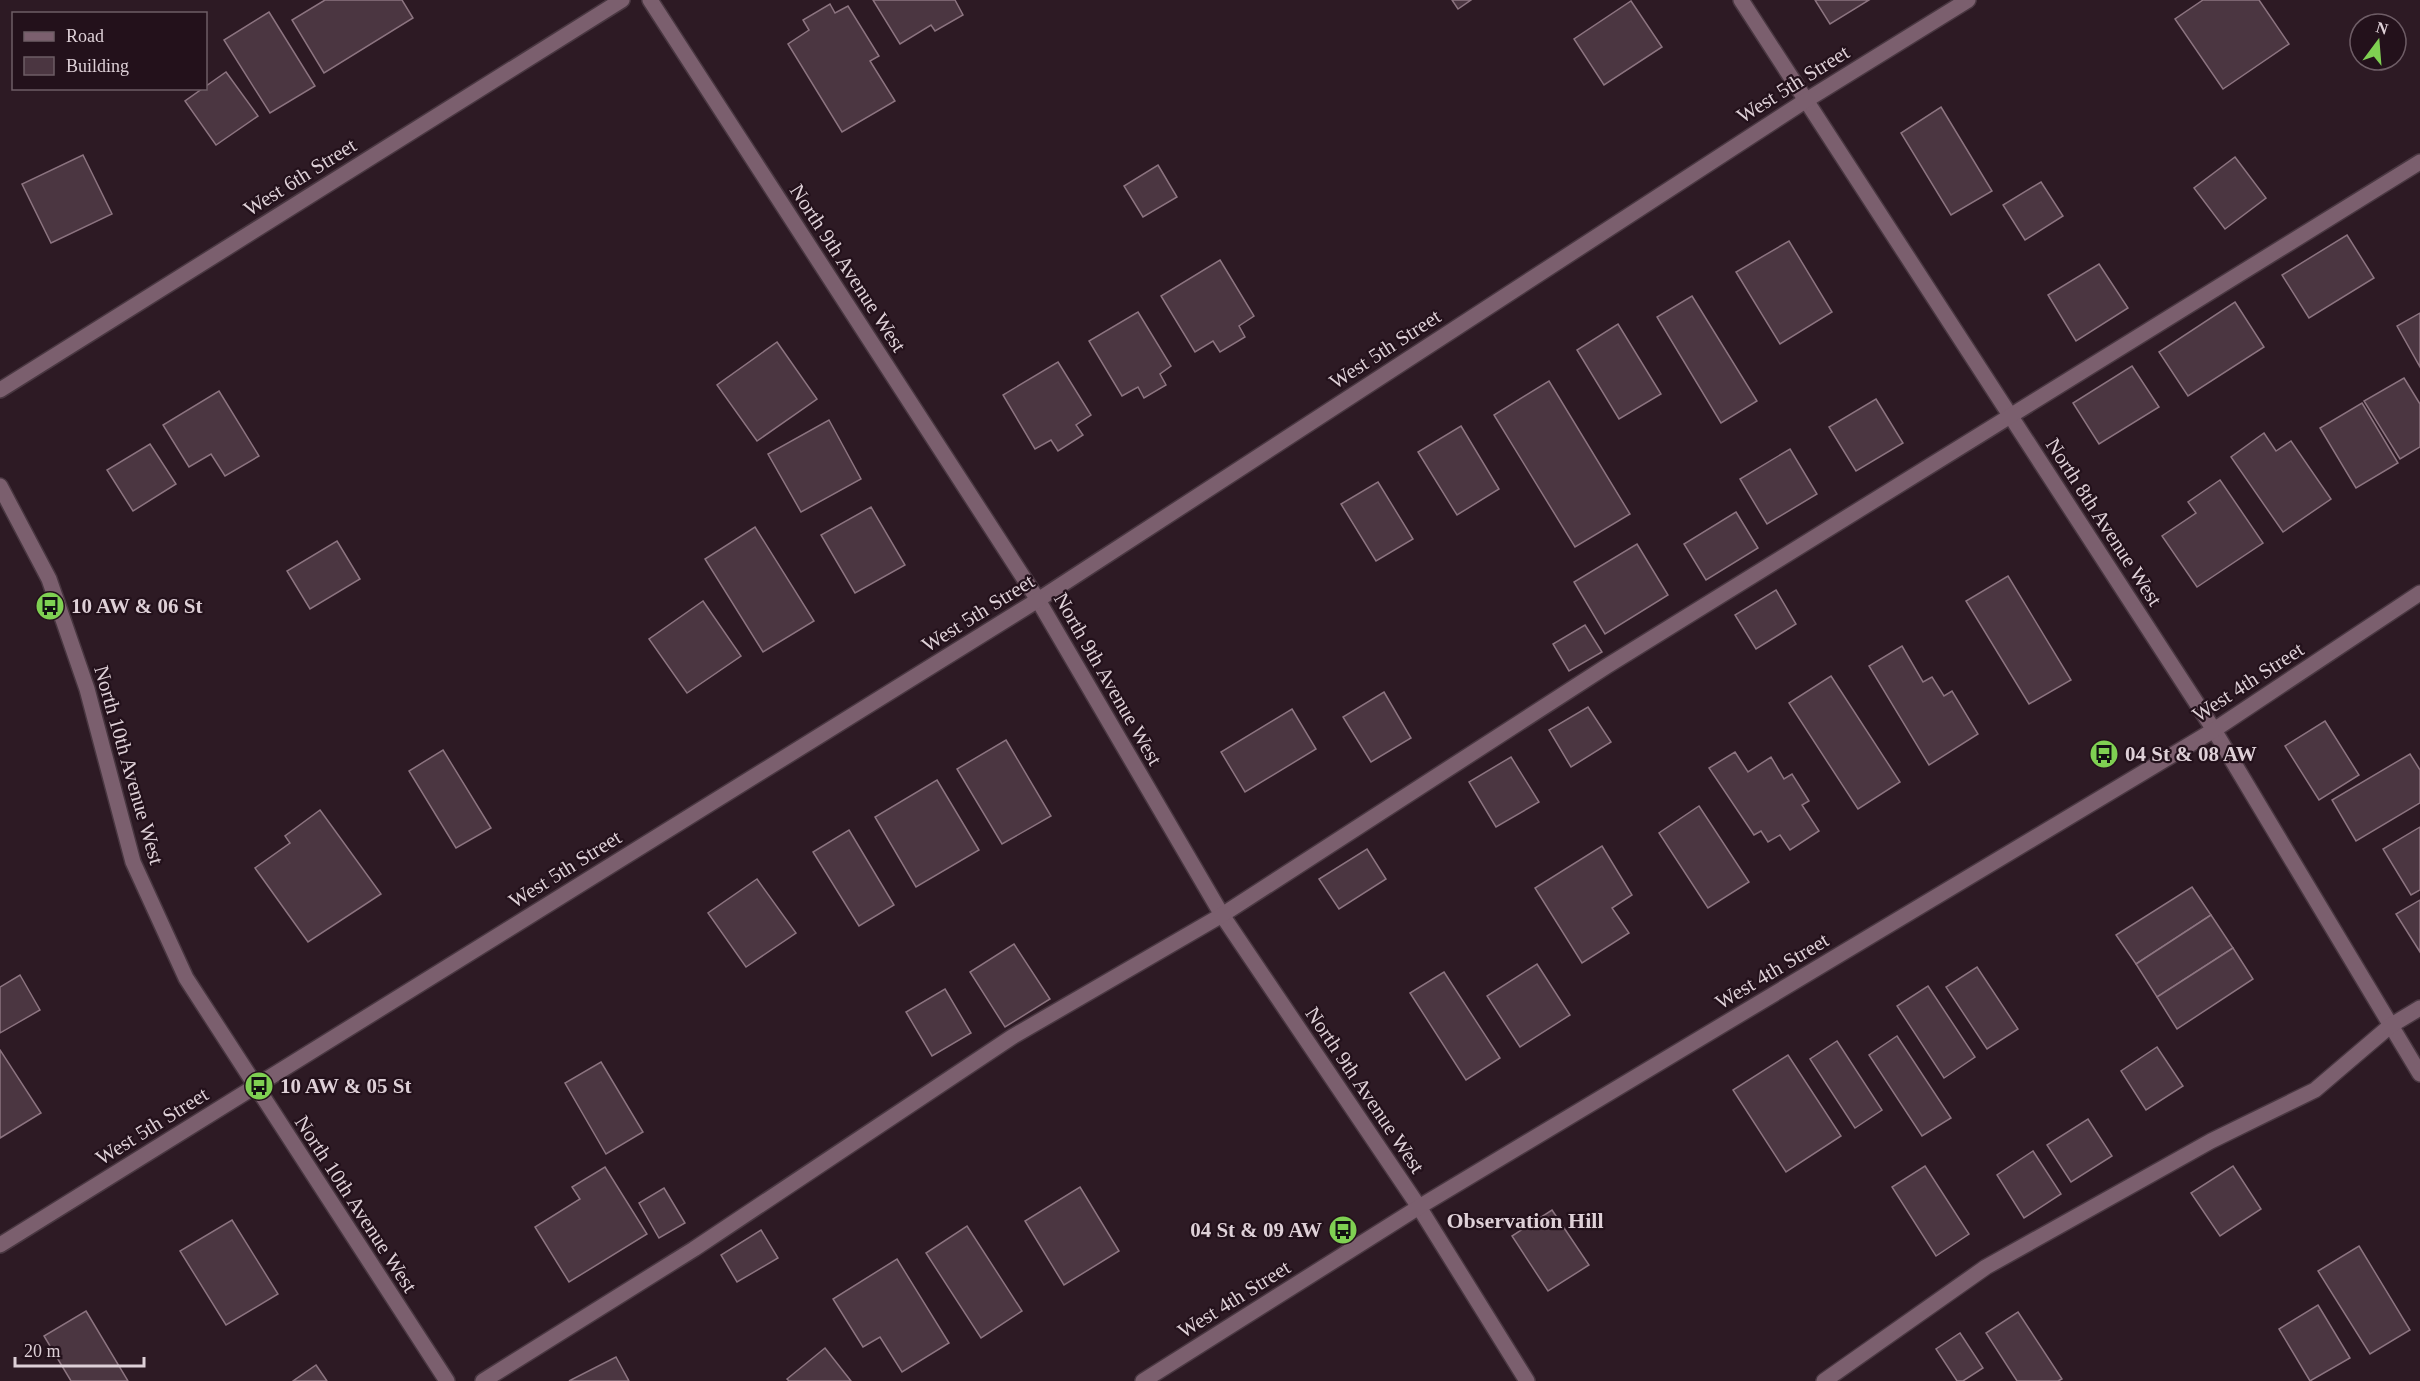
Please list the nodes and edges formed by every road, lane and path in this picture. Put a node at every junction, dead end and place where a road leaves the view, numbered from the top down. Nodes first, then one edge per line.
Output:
1 (622, 0) edge
2 (650, 0) edge
3 (1741, 0) edge
4 (1968, 0) edge
5 (1805, 101) junction
6 (2420, 162) edge
7 (0, 390) edge
8 (2010, 417) junction
9 (0, 486) edge
10 (2420, 593) edge
11 (1038, 600) junction
12 (2214, 730) junction
13 (1222, 915) junction
14 (2420, 1008) edge
15 (2390, 1026) junction
16 (2420, 1074) edge
17 (255, 1087) junction
18 (1419, 1207) junction
19 (0, 1245) edge
20 (447, 1381) edge
21 (483, 1381) edge
22 (1143, 1381) edge
23 (1527, 1381) edge
24 (1824, 1381) edge

1 - 7 street, West 6th Street
2 - 11 street, North 9th Avenue West
3 - 5 street, North 8th Avenue West
4 - 5 street, West 5th Street
5 - 8 street, North 8th Avenue West
5 - 11 street, West 5th Street
6 - 8 street
8 - 12 street, North 8th Avenue West
8 - 13 street
9 - 17 street, North 10th Avenue West
10 - 12 street, West 4th Street
11 - 13 street, North 9th Avenue West
11 - 17 street, West 5th Street
12 - 15 street, North 8th Avenue West
12 - 18 street, West 4th Street
13 - 18 street, North 9th Avenue West
13 - 21 street
14 - 15 street
15 - 16 street, North 8th Avenue West
15 - 24 street
17 - 19 street, West 5th Street
17 - 20 street, North 10th Avenue West
18 - 22 street, West 4th Street
18 - 23 street, North 9th Avenue West

